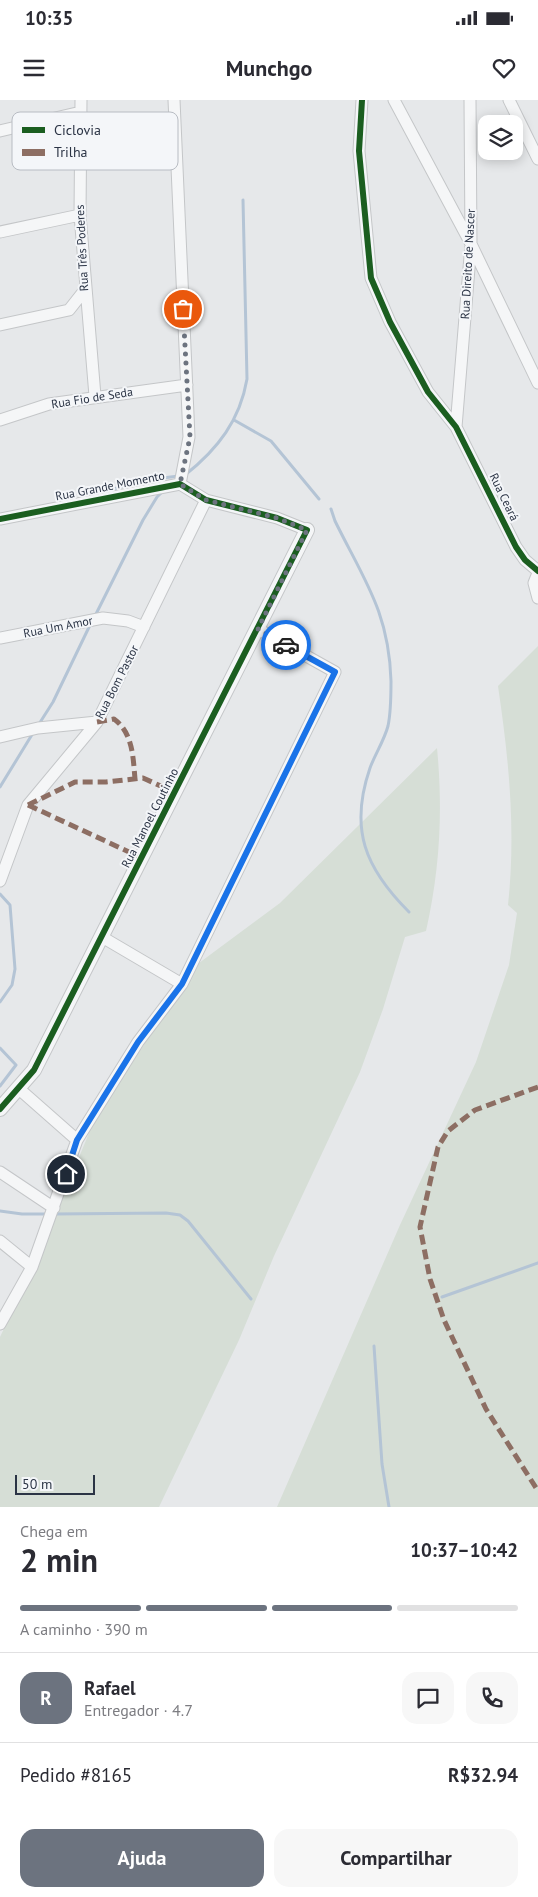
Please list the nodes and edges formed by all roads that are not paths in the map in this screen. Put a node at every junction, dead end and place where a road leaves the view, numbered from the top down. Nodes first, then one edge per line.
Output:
1 (362, 100) edge
2 (394, 100) edge
3 (470, 100) edge
4 (509, 100) edge
5 (81, 106) edge
6 (62, 112) edge
7 (12, 127) edge
8 (0, 131) edge
9 (538, 160) edge
10 (80, 170) edge
11 (177, 170) edge
12 (80, 215) junction
13 (0, 232) edge
14 (471, 244) junction
15 (84, 291) junction
16 (0, 325) edge
17 (538, 383) edge
18 (186, 385) junction
19 (94, 396) junction
20 (0, 420) edge
21 (456, 427) junction
22 (180, 484) junction
23 (206, 500) junction
24 (0, 519) edge
25 (307, 530) joint
26 (538, 572) edge
27 (538, 598) edge
28 (144, 627) junction
29 (258, 629) junction
30 (0, 638) edge
31 (97, 722) junction
32 (0, 737) edge
33 (0, 881) edge
34 (102, 936) junction
35 (182, 984) junction
36 (18, 1088) junction
37 (0, 1109) edge
38 (77, 1140) junction
39 (0, 1172) edge
40 (54, 1208) junction
41 (0, 1240) edge
42 (32, 1267) junction
43 (0, 1324) edge

1 - 21 street, Rua Ceará
2 - 14 street
3 - 14 street, Rua Direito de Nascer
4 - 9 street
5 - 6 street
7 - 8 street
10 - 12 street, Rua Três Poderes
11 - 18 street
12 - 13 street
12 - 15 street, Rua Três Poderes
14 - 17 street
14 - 21 street, Rua Direito de Nascer
15 - 16 street
15 - 19 street, Rua Três Poderes
18 - 19 street, Rua Fio de Seda
18 - 22 street
19 - 20 street, Rua Fio de Seda
21 - 26 street, Rua Ceará
22 - 23 street, Rua Grande Momento
22 - 24 street, Rua Grande Momento
23 - 25 street, Rua Grande Momento
23 - 28 street, Rua Bom Pastor
25 - 29 street, Rua Manoel Coutinho
26 - 27 street
28 - 30 street, Rua Um Amor
28 - 31 street, Rua Bom Pastor
29 - 34 street, Rua Manoel Coutinho
29 - 35 street
31 - 32 street
31 - 33 street, Rua Bom Pastor
34 - 35 street
34 - 36 street, Rua Manoel Coutinho
35 - 38 street
36 - 37 street, Rua Manoel Coutinho
36 - 38 street
38 - 40 street
39 - 40 street
40 - 42 street
41 - 42 street
42 - 43 street

